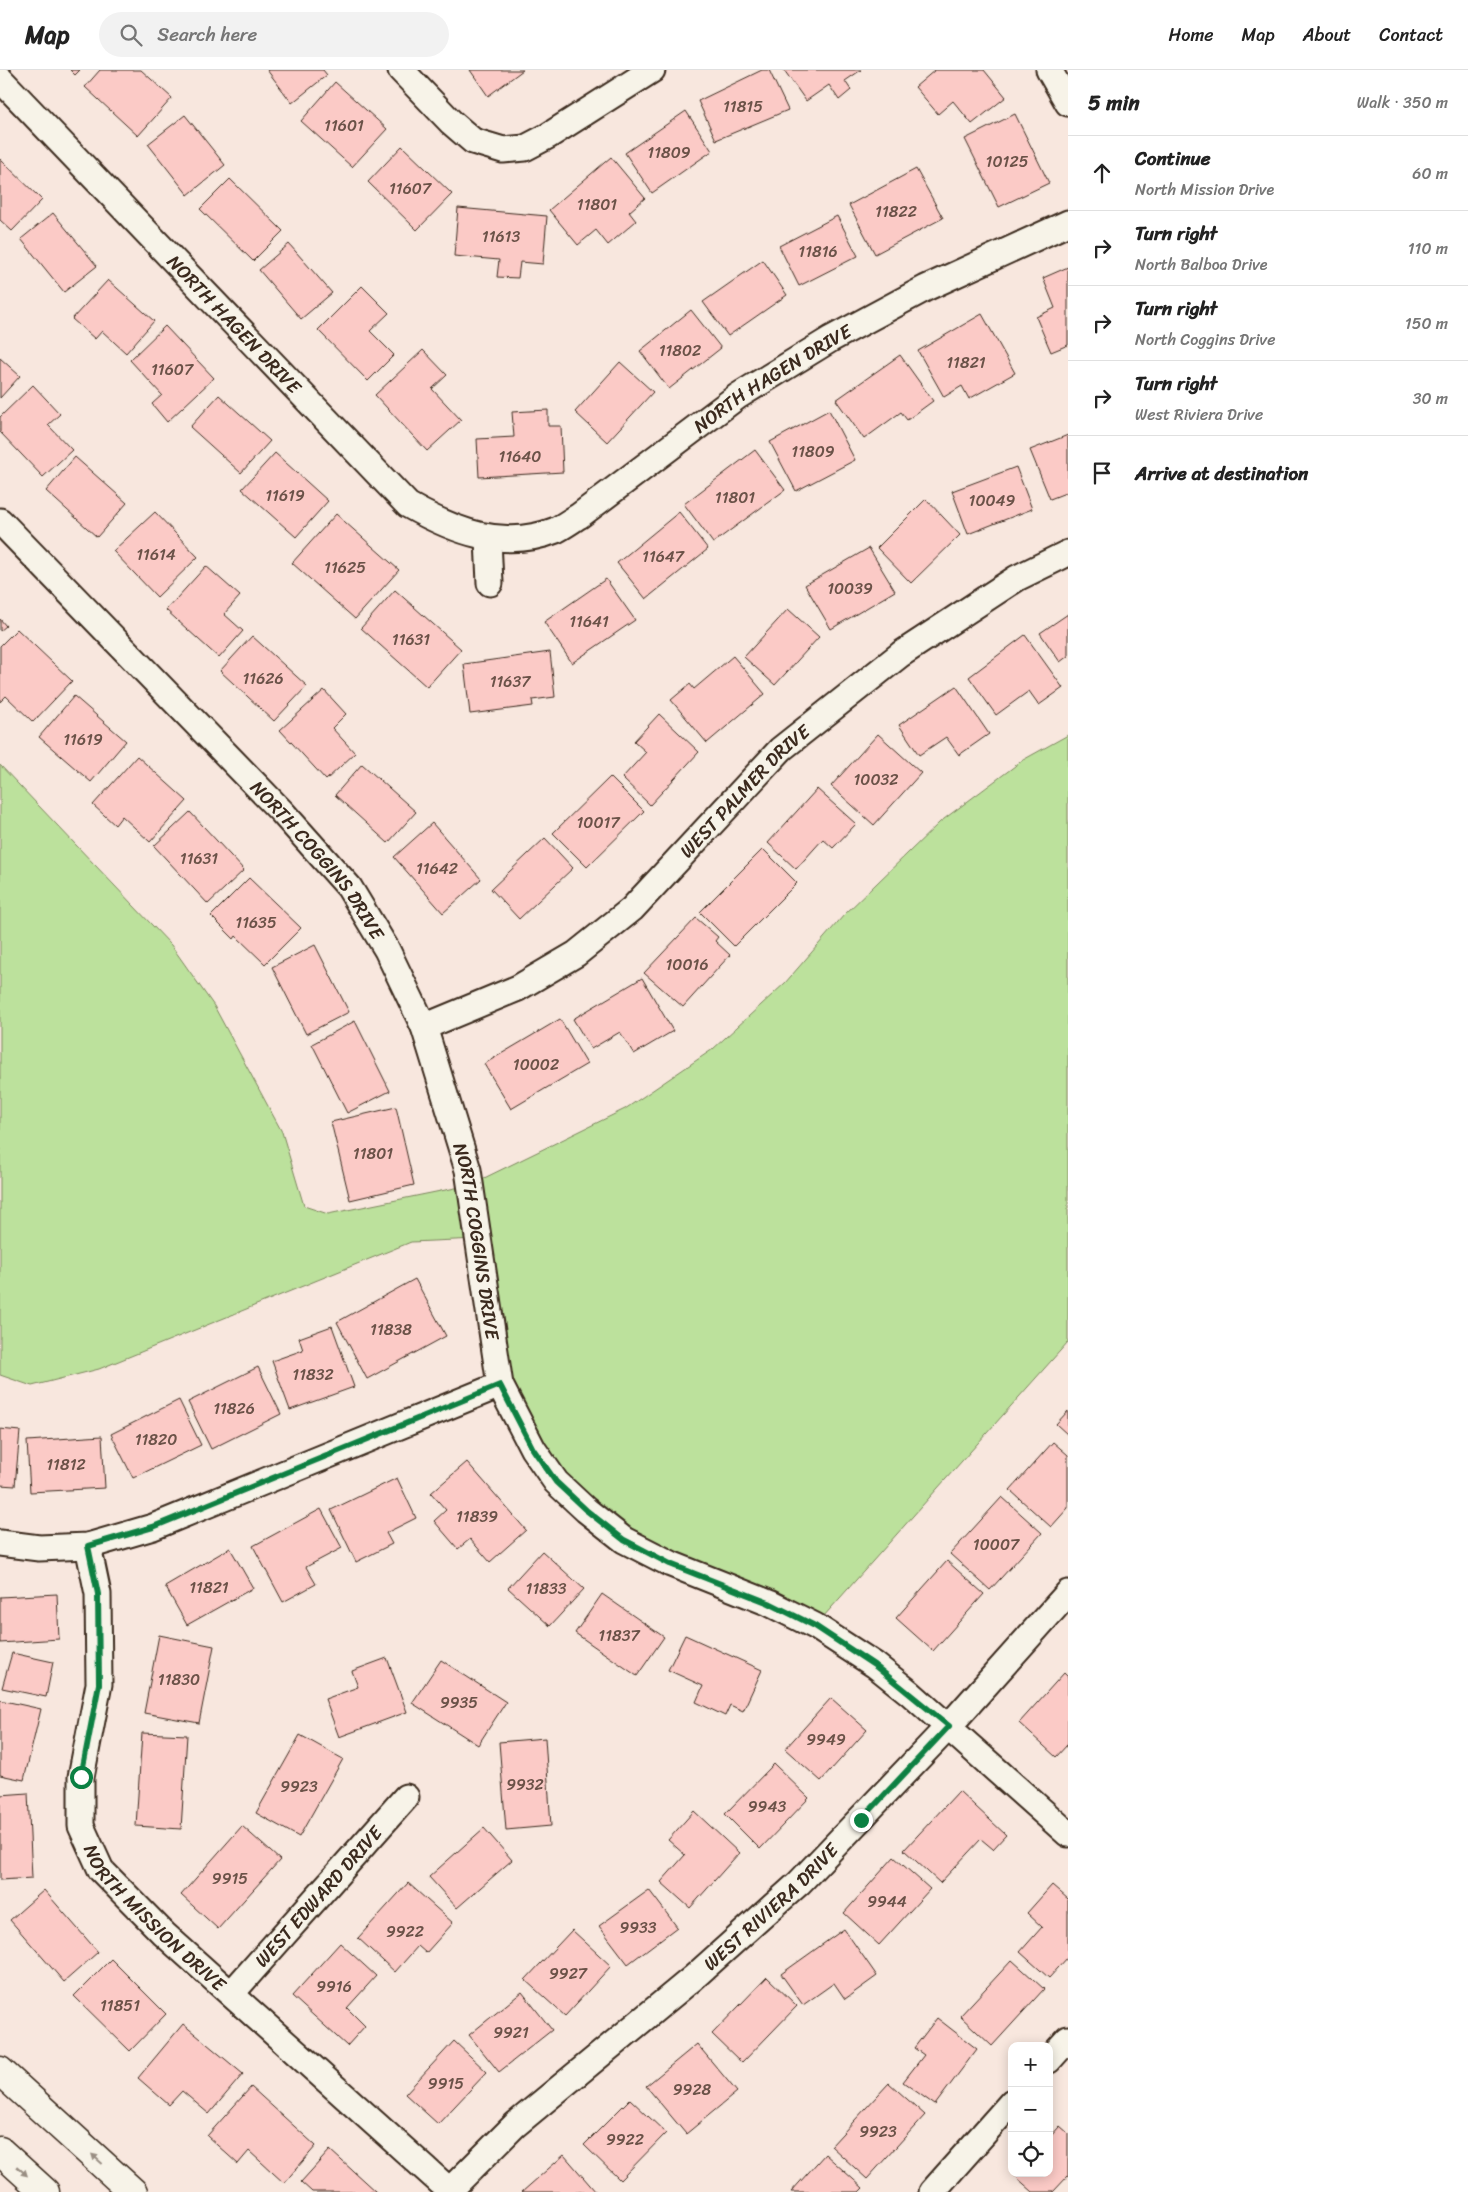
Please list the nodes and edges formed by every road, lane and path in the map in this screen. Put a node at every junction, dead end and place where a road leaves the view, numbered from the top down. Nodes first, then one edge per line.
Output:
1 (401, 70) edge
2 (652, 70) edge
3 (1049, 70) edge
4 (0, 79) edge
5 (1068, 103) edge
6 (1068, 223) edge
7 (0, 521) edge
8 (488, 538) junction
9 (1068, 552) edge
10 (490, 583) dead end
11 (424, 1027) junction
12 (500, 1385) junction
13 (0, 1543) edge
14 (88, 1546) junction
15 (1068, 1593) edge
16 (949, 1726) junction
17 (406, 1797) dead end
18 (1068, 1834) edge
19 (231, 1994) junction
20 (1068, 2040) edge
21 (1053, 2056) edge
22 (0, 2071) edge
23 (1008, 2106) edge
24 (0, 2151) edge
25 (449, 2191) edge
26 (45, 2192) edge
27 (133, 2192) edge
28 (932, 2192) edge

1 - 2 street
3 - 5 street
4 - 8 street, NORTH HAGEN DRIVE
6 - 8 street, NORTH HAGEN DRIVE
7 - 11 street, NORTH COGGINS DRIVE
8 - 10 street
9 - 11 street, WEST PALMER DRIVE
11 - 12 street, NORTH COGGINS DRIVE
12 - 14 street
12 - 16 street, NORTH COGGINS DRIVE
13 - 14 street
14 - 19 street, NORTH MISSION DRIVE
15 - 16 street, WEST RIVIERA DRIVE
16 - 18 street, NORTH COGGINS DRIVE
16 - 25 street, WEST RIVIERA DRIVE
17 - 19 street, WEST EDWARD DRIVE
19 - 25 street, NORTH MISSION DRIVE
20 - 21 street
27 -> 22 main road
23 - 28 street
24 -> 26 main road

